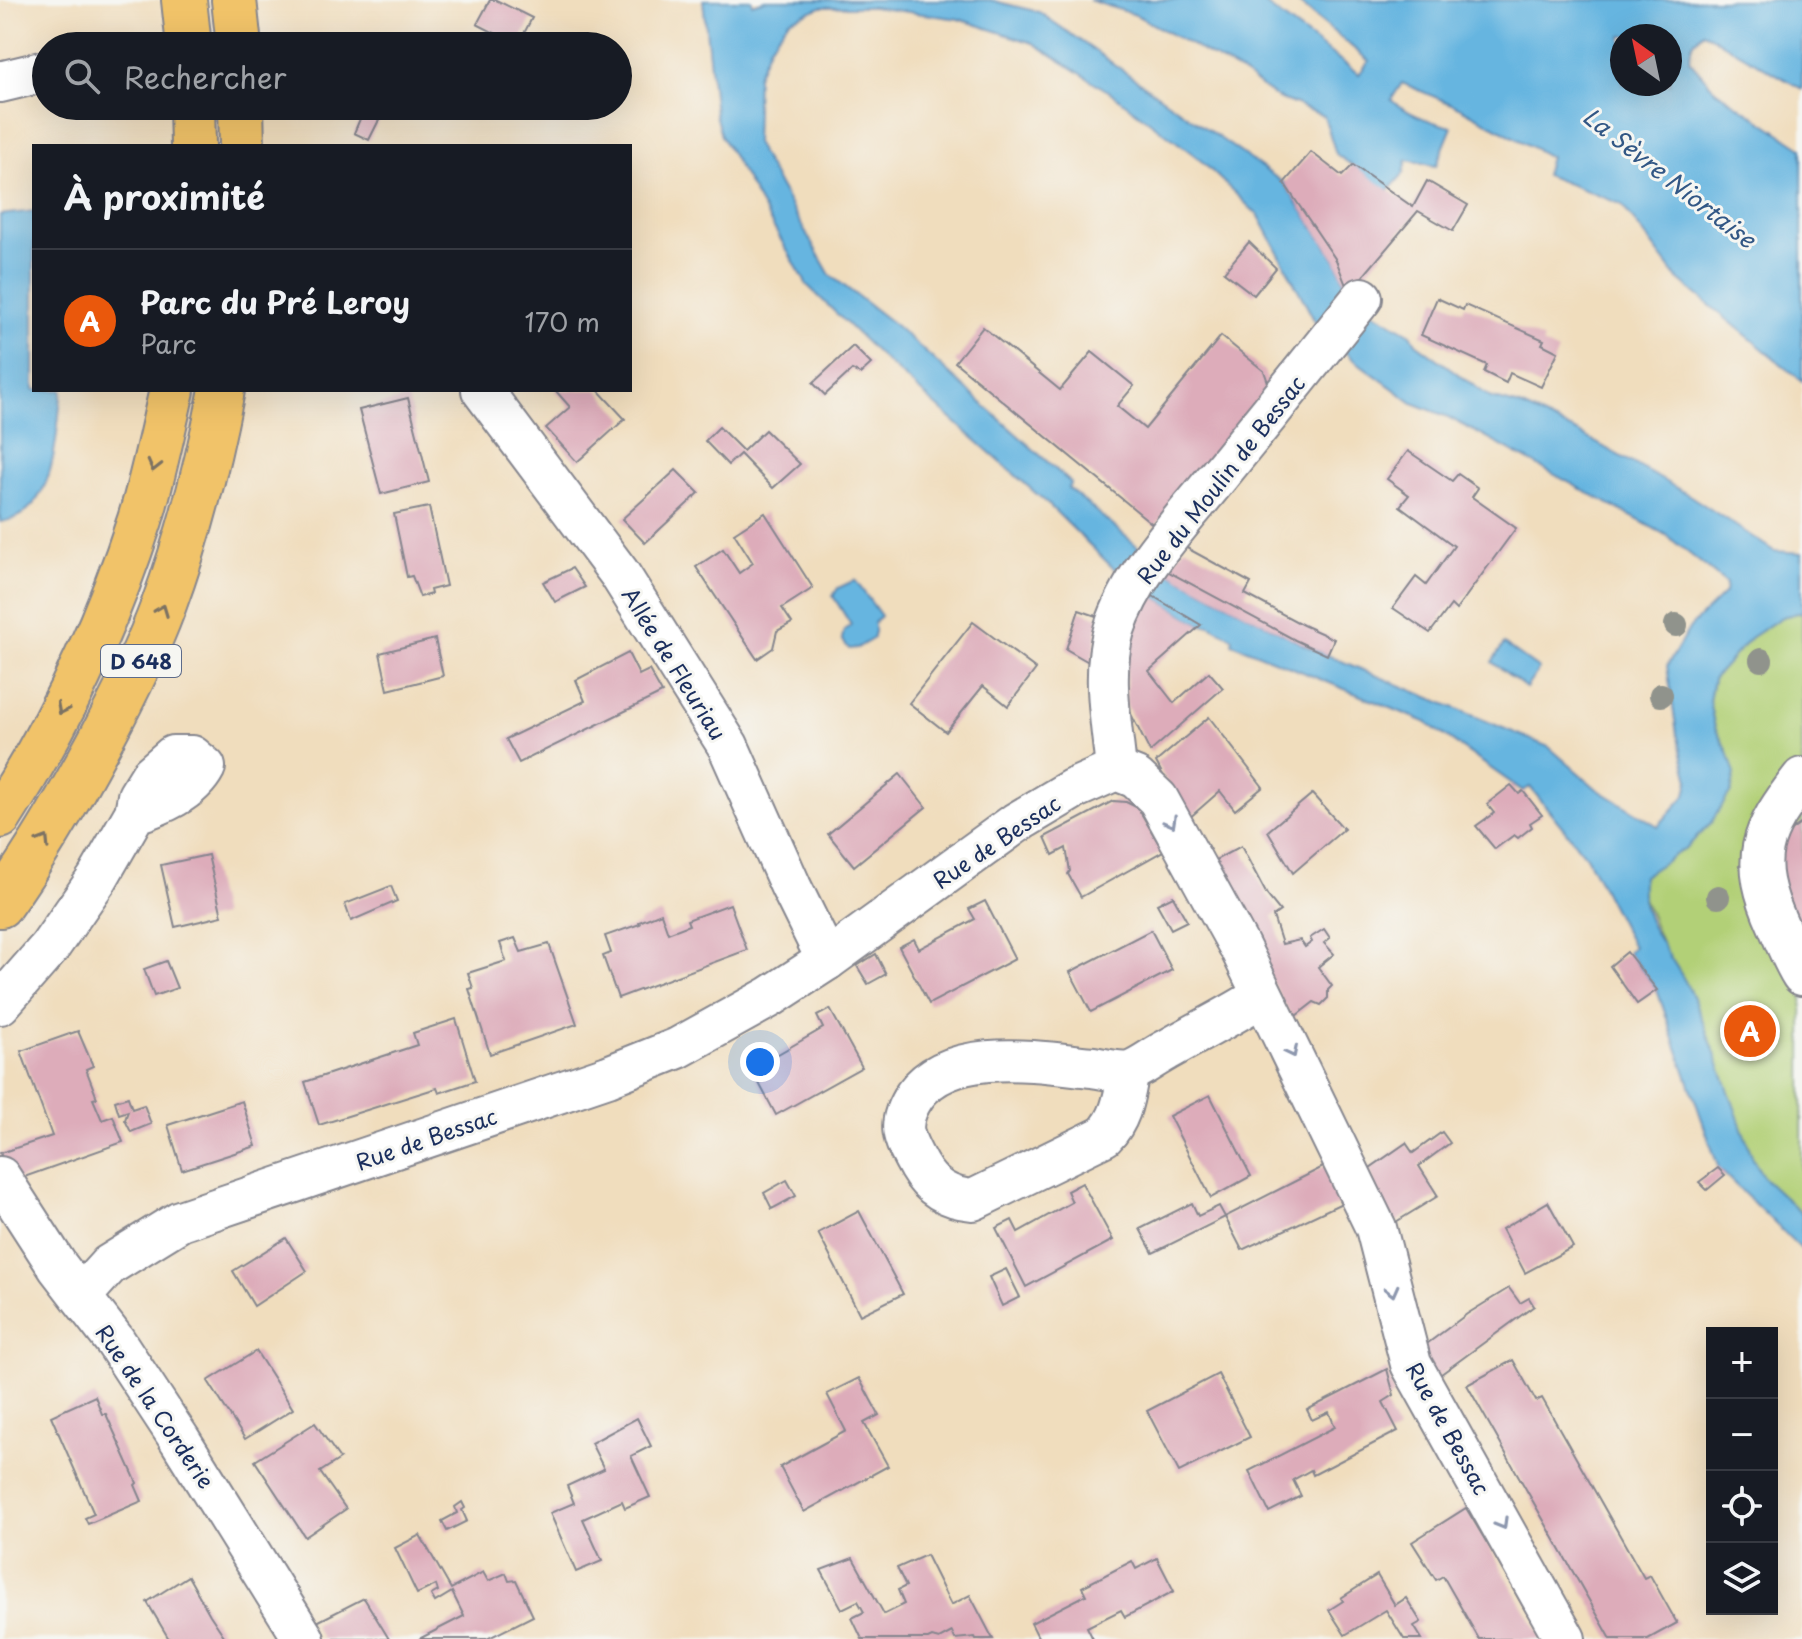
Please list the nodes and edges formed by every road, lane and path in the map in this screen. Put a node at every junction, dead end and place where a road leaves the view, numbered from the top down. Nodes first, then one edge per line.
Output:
1 (184, 0) edge
2 (234, 0) edge
3 (187, 32) edge
4 (237, 32) edge
5 (32, 74) edge
6 (0, 82) edge
7 (192, 120) edge
8 (241, 120) edge
9 (193, 144) edge
10 (242, 144) edge
11 (1362, 298) dead end
12 (172, 392) edge
13 (222, 392) edge
14 (483, 392) edge
15 (1116, 770) junction
16 (1802, 778) edge
17 (135, 813) dead end
18 (0, 816) edge
19 (0, 905) edge
20 (827, 960) junction
21 (1802, 975) edge
22 (1262, 996) junction
23 (0, 1004) edge
24 (1129, 1071) junction
25 (0, 1177) edge
26 (81, 1296) junction
27 (304, 1639) edge
28 (1565, 1639) edge

1 - 3 highway
2 - 4 highway
5 - 6 street
7 - 9 highway
8 - 10 highway
11 - 15 street, Rue du Moulin de Bessac
12 -> 18 highway, D 648
19 -> 13 highway, D 648
14 - 20 street, Allée de Fleuriau
15 - 20 street, Rue de Bessac
15 -> 22 street, Rue de Bessac
16 - 21 street
17 - 23 street
20 - 26 street, Rue de Bessac
22 - 24 street
22 -> 28 street, Rue de Bessac
24 - 24 street
25 - 26 street, Rue de la Corderie
26 - 27 street, Rue de la Corderie

